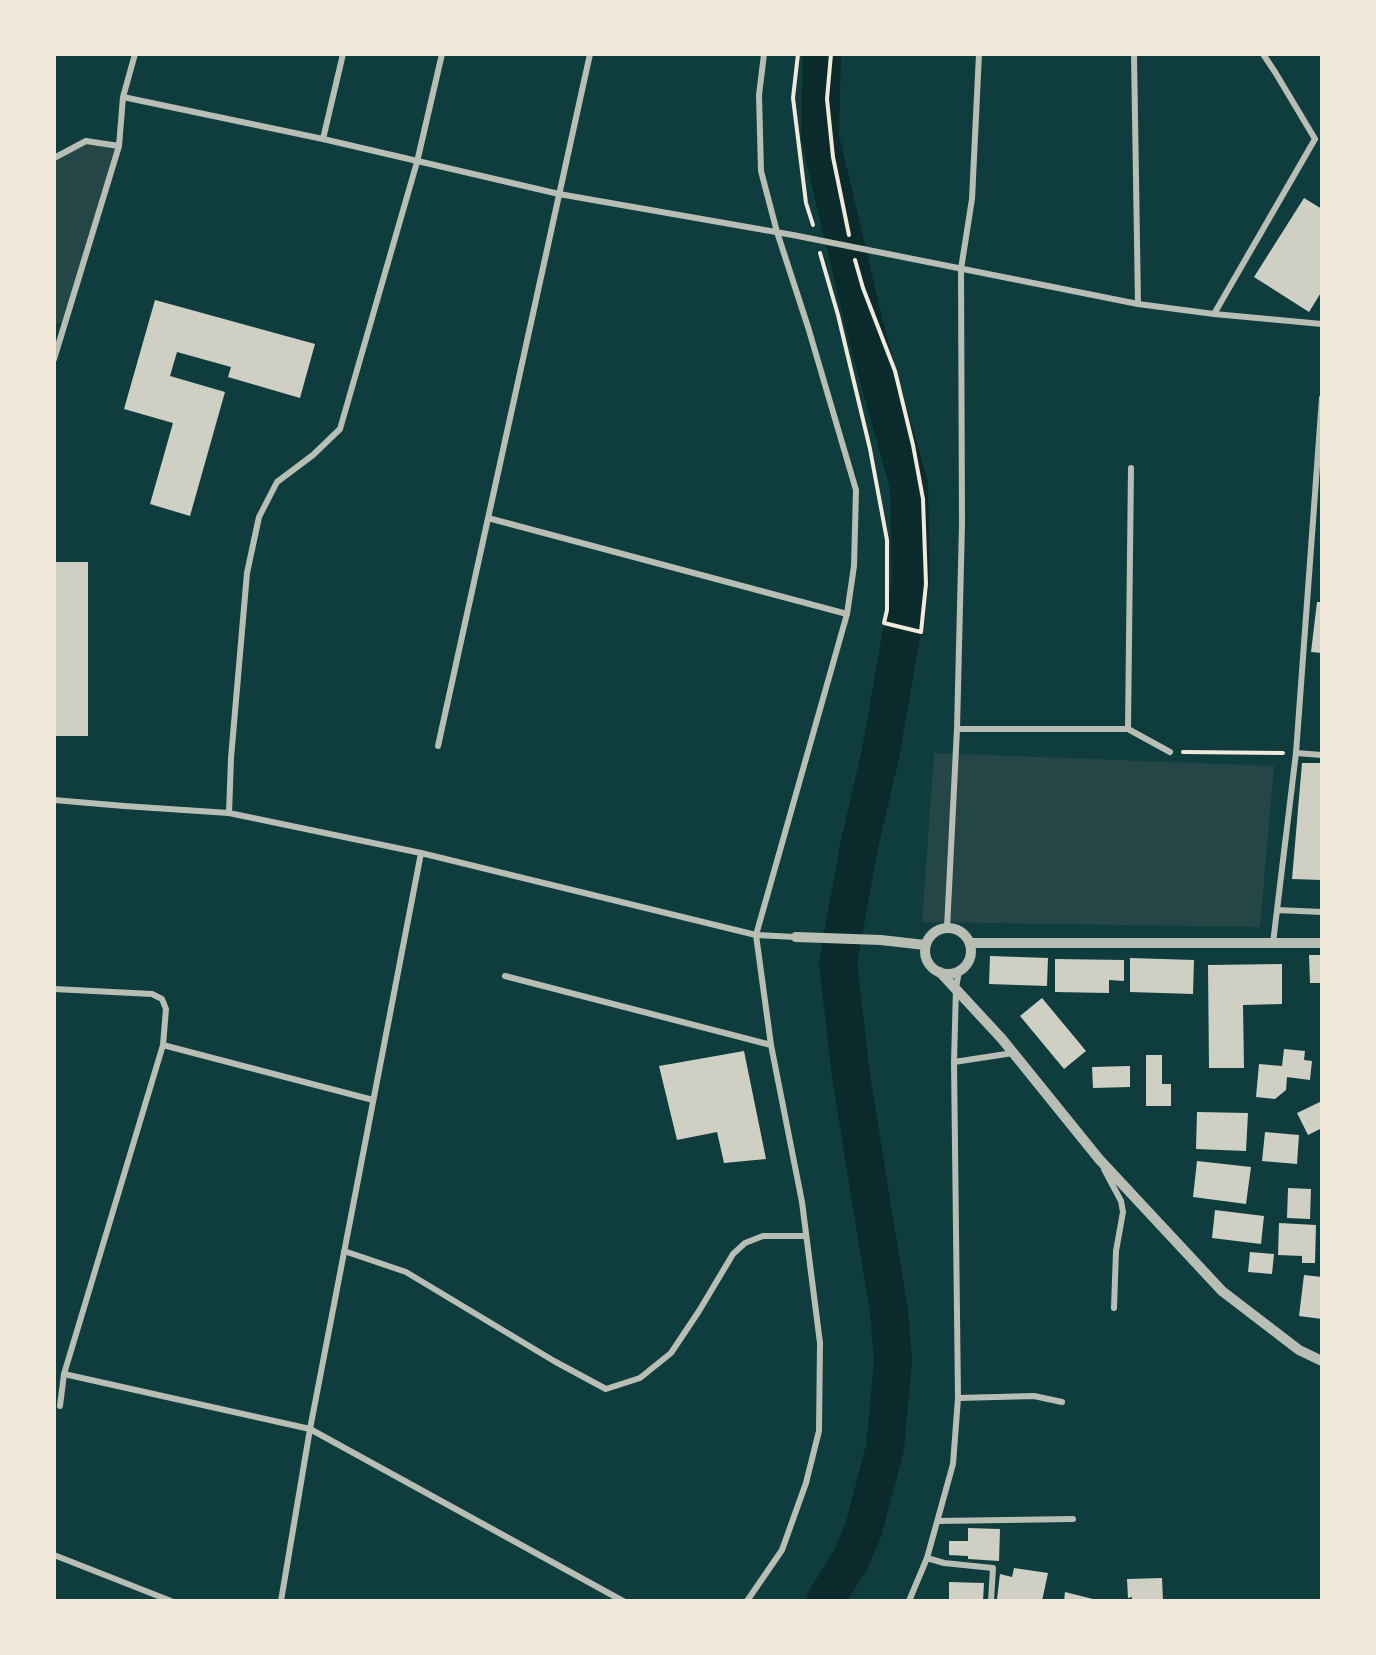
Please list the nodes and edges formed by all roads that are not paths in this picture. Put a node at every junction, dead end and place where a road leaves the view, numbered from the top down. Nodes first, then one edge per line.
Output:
1 (135, 54) edge
2 (343, 54) edge
3 (442, 54) edge
4 (590, 54) edge
5 (764, 54) edge
6 (979, 54) edge
7 (1134, 54) edge
8 (1263, 54) edge
9 (123, 97) junction
10 (323, 139) junction
11 (1318, 139) edge
12 (119, 146) junction
13 (54, 159) edge
14 (417, 162) junction
15 (560, 194) junction
16 (777, 232) junction
17 (961, 269) junction
18 (1138, 304) junction
19 (1214, 314) junction
20 (1322, 324) edge
21 (54, 359) edge
22 (1322, 398) edge
23 (1131, 468) dead end
24 (1319, 469) edge
25 (489, 518) junction
26 (847, 614) junction
27 (957, 729) junction
28 (1128, 729) junction
29 (438, 746) dead end
30 (1170, 752) road end
31 (1296, 753) junction
32 (1322, 755) edge
33 (54, 800) edge
34 (229, 813) junction
35 (421, 853) junction
36 (1277, 910) junction
37 (1322, 912) edge
38 (947, 928) junction
39 (756, 935) junction
40 (796, 937) joint
41 (970, 943) junction
42 (1273, 943) junction
43 (1322, 943) edge
44 (925, 945) junction
45 (959, 971) junction
46 (939, 972) junction
47 (505, 976) dead end
48 (956, 988) junction
49 (54, 989) edge
50 (163, 1045) junction
51 (771, 1045) junction
52 (1013, 1053) junction
53 (954, 1062) junction
54 (373, 1100) junction
55 (1099, 1159) junction
56 (806, 1236) junction
57 (344, 1251) junction
58 (1114, 1308) dead end
59 (1322, 1361) edge
60 (64, 1374) junction
61 (958, 1398) junction
62 (1062, 1402) dead end
63 (60, 1406) dead end
64 (310, 1429) junction
65 (1073, 1519) dead end
66 (938, 1521) junction
67 (54, 1555) edge
68 (927, 1558) junction
69 (171, 1601) edge
70 (281, 1601) edge
71 (623, 1601) edge
72 (747, 1601) edge
73 (909, 1601) edge
74 (991, 1601) edge

1 - 9 street
2 - 10 street
3 - 14 street
4 - 15 street
5 - 16 street
6 - 17 street
7 - 18 street
8 - 11 street
9 - 10 street
9 - 12 street
10 - 14 street
11 - 19 street
12 - 13 street
12 - 21 street
14 - 15 street
14 - 34 street
15 - 16 street
15 - 25 street
16 - 17 street
16 - 26 street
17 - 18 street
17 - 27 street
18 - 19 street
19 - 20 street
22 - 24 street
23 - 28 street
24 - 31 street
25 - 26 street
25 - 29 street
26 - 39 street
27 - 28 street
27 - 38 street
28 - 30 street
31 - 32 street
31 - 36 street
33 - 34 street
34 - 35 street
35 - 39 street
35 - 54 street
36 - 37 street
36 - 42 street
38 - 41 street
38 - 44 street
39 - 40 street
39 - 51 street
40 - 44 street
41 - 42 street
41 - 45 street
42 - 43 street
44 - 46 street
45 - 46 street
45 - 48 street
46 - 48 street
47 - 51 street
48 - 52 street
48 - 53 street
49 - 50 street
50 - 54 street
50 - 60 street
51 - 56 street
52 - 53 street
52 - 55 street
53 - 61 street
54 - 57 street
55 - 58 street
55 - 59 street
56 - 57 street
56 - 72 street
57 - 64 street
60 - 63 street
60 - 64 street
61 - 62 street
61 - 66 street
64 - 70 street
64 - 71 street
65 - 66 street
66 - 68 street
67 - 69 street
68 - 73 street
68 - 74 street

